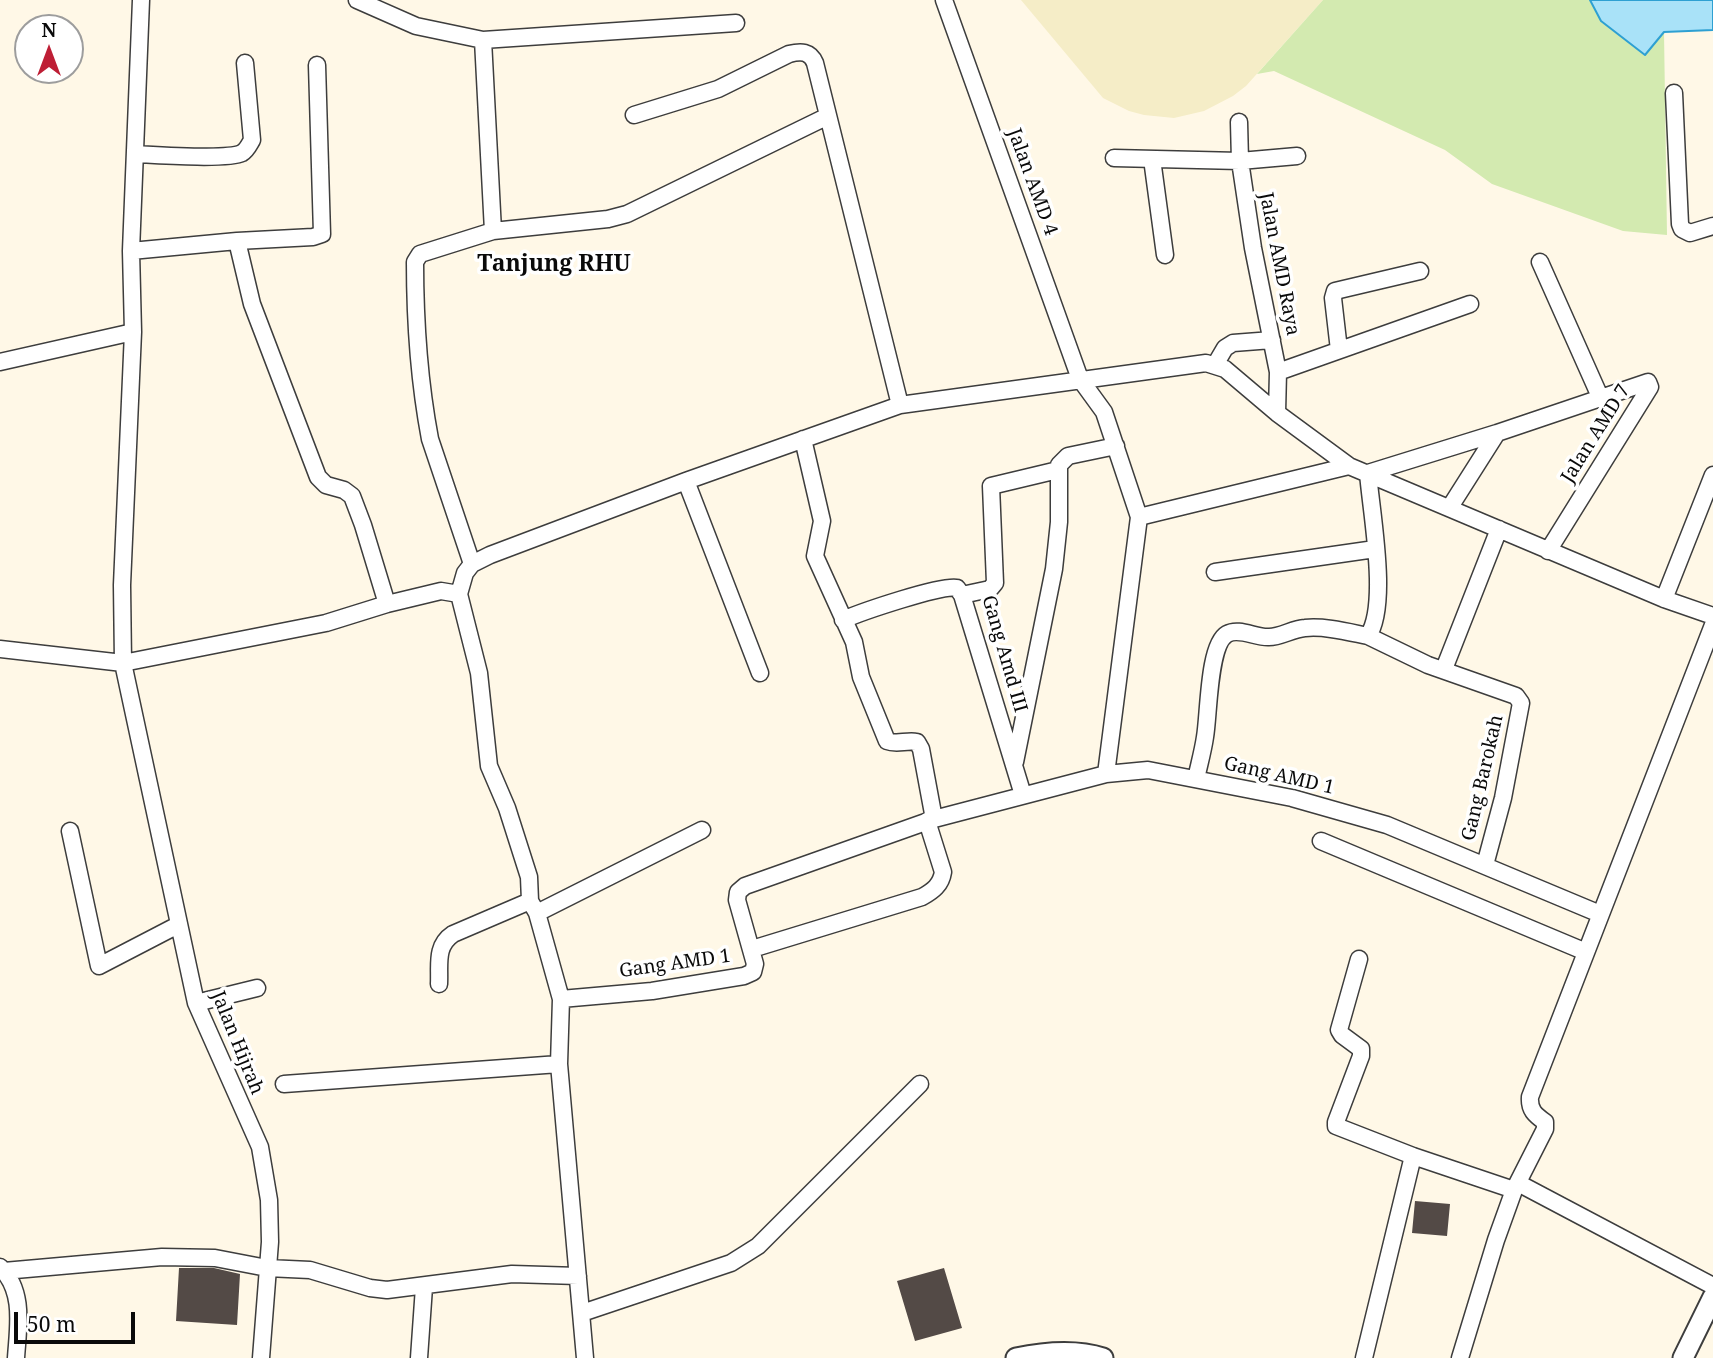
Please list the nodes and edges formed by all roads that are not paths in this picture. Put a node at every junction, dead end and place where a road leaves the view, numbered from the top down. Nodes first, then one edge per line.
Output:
1 (141, 0) edge
2 (357, 0) edge
3 (944, 0) edge
4 (736, 23) dead end
5 (483, 40) junction
6 (245, 63) dead end
7 (317, 65) dead end
8 (1674, 93) dead end
9 (634, 115) dead end
10 (828, 116) junction
11 (1239, 122) dead end
12 (136, 154) junction
13 (1297, 156) dead end
14 (1114, 159) dead end
15 (1152, 159) junction
16 (1240, 161) junction
17 (1713, 226) edge
18 (493, 231) junction
19 (237, 241) junction
20 (131, 251) junction
21 (1165, 256) dead end
22 (1539, 262) dead end
23 (1420, 271) dead end
24 (1469, 304) dead end
25 (132, 332) junction
26 (1272, 341) junction
27 (1339, 350) junction
28 (0, 362) edge
29 (1215, 365) junction
30 (1278, 372) junction
31 (1080, 379) junction
32 (1601, 399) junction
33 (900, 405) junction
34 (1278, 413) junction
35 (1497, 433) junction
36 (803, 439) junction
37 (1116, 446) junction
38 (1349, 466) junction
39 (1058, 470) junction
40 (1368, 473) junction
41 (1713, 475) edge
42 (686, 481) junction
43 (1450, 507) junction
44 (1139, 517) junction
45 (1499, 529) junction
46 (1375, 549) junction
47 (1548, 551) junction
48 (472, 564) junction
49 (1214, 572) dead end
50 (459, 594) junction
51 (962, 595) junction
52 (1664, 599) junction
53 (387, 604) junction
54 (1713, 616) edge
55 (843, 620) junction
56 (1713, 625) edge
57 (1368, 636) junction
58 (0, 649) edge
59 (123, 663) junction
60 (1444, 669) junction
61 (760, 673) dead end
62 (1015, 762) junction
63 (1106, 774) junction
64 (1196, 779) junction
65 (1023, 795) junction
66 (931, 820) junction
67 (702, 830) dead end
68 (70, 831) dead end
69 (1321, 841) dead end
70 (1485, 865) junction
71 (533, 907) junction
72 (1600, 915) junction
73 (178, 925) junction
74 (752, 950) junction
75 (1586, 952) junction
76 (1359, 959) dead end
77 (439, 985) dead end
78 (257, 989) dead end
79 (561, 999) junction
80 (196, 1003) junction
81 (559, 1064) junction
82 (284, 1084) dead end
83 (920, 1084) dead end
84 (1413, 1156) junction
85 (1516, 1186) junction
86 (267, 1268) junction
87 (2, 1269) edge
88 (578, 1276) junction
89 (1713, 1286) edge
90 (424, 1287) junction
91 (1713, 1297) edge
92 (582, 1313) junction
93 (16, 1358) edge
94 (261, 1358) edge
95 (419, 1358) edge
96 (586, 1358) edge
97 (1016, 1358) edge
98 (1103, 1358) edge
99 (1364, 1358) edge
100 (1460, 1358) edge
101 (1683, 1358) edge

1 - 12 street, Jalan Hijrah
2 - 5 street
3 - 31 street, Jalan AMD 4
4 - 5 street
5 - 18 street
6 - 12 street
7 - 19 street
8 - 17 street
9 - 10 street
10 - 18 street
10 - 33 street
11 - 16 street, Jalan AMD Raya
12 - 20 street, Jalan Hijrah
13 - 16 street
14 - 15 street
15 - 16 street
15 - 21 street
16 - 26 street, Jalan AMD Raya
18 - 48 street
19 - 20 street
19 - 53 street
20 - 25 street, Jalan Hijrah
22 - 32 street, Jalan AMD 7
23 - 27 street
24 - 27 street
25 - 28 street
25 - 59 street, Jalan Hijrah
26 - 29 street
26 - 30 street, Jalan AMD Raya
27 - 30 street
29 - 31 street
29 - 34 street
30 - 34 street, Jalan AMD Raya
31 - 33 street
31 - 37 street
32 - 35 street, Jalan AMD 7
32 - 47 street, Jalan AMD 7
33 - 36 street
34 - 38 street
35 - 40 street, Jalan AMD 7
35 - 43 street
36 - 42 street
36 - 55 street
37 - 39 street
37 - 44 street
38 - 40 street
38 - 44 street
39 - 51 street, Gang Amd III
39 - 62 street
40 - 43 street
40 - 46 street
41 - 52 street
42 - 48 street
42 - 61 street
43 - 45 street
44 - 63 street
45 - 47 street
45 - 60 street
46 - 49 street
46 - 57 street
47 - 52 street
48 - 50 street
50 - 53 street
50 - 71 street
51 - 55 street
51 - 62 street, Gang Amd III
52 - 54 street
53 - 59 street
55 - 66 street
56 - 72 street
57 - 60 street, Gang Barokah
57 - 64 street, Gang Barokah
58 - 59 street
59 - 73 street, Jalan Hijrah
60 - 70 street, Gang Barokah
62 - 65 street, Gang Amd III
63 - 64 street, Gang AMD 1
63 - 65 street, Gang AMD 1
64 - 70 street, Gang AMD 1
65 - 66 street, Gang AMD 1
66 - 74 street
66 - 74 street, Gang AMD 1
67 - 71 street
68 - 73 street
69 - 75 street
70 - 72 street, Gang AMD 1
71 - 77 street
71 - 79 street
72 - 75 street
73 - 80 street, Jalan Hijrah
74 - 79 street, Gang AMD 1
75 - 85 street
76 - 84 street
78 - 80 street
79 - 81 street
80 - 86 street, Jalan Hijrah
81 - 82 street
81 - 88 street
83 - 92 street
84 - 85 street
84 - 99 street
85 - 89 street
85 - 100 street
86 - 87 street
86 - 90 street
86 - 94 street, Jalan Hijrah
87 - 93 street
88 - 90 street
88 - 92 street
90 - 95 street
91 - 101 street
92 - 96 street
97 - 98 street

